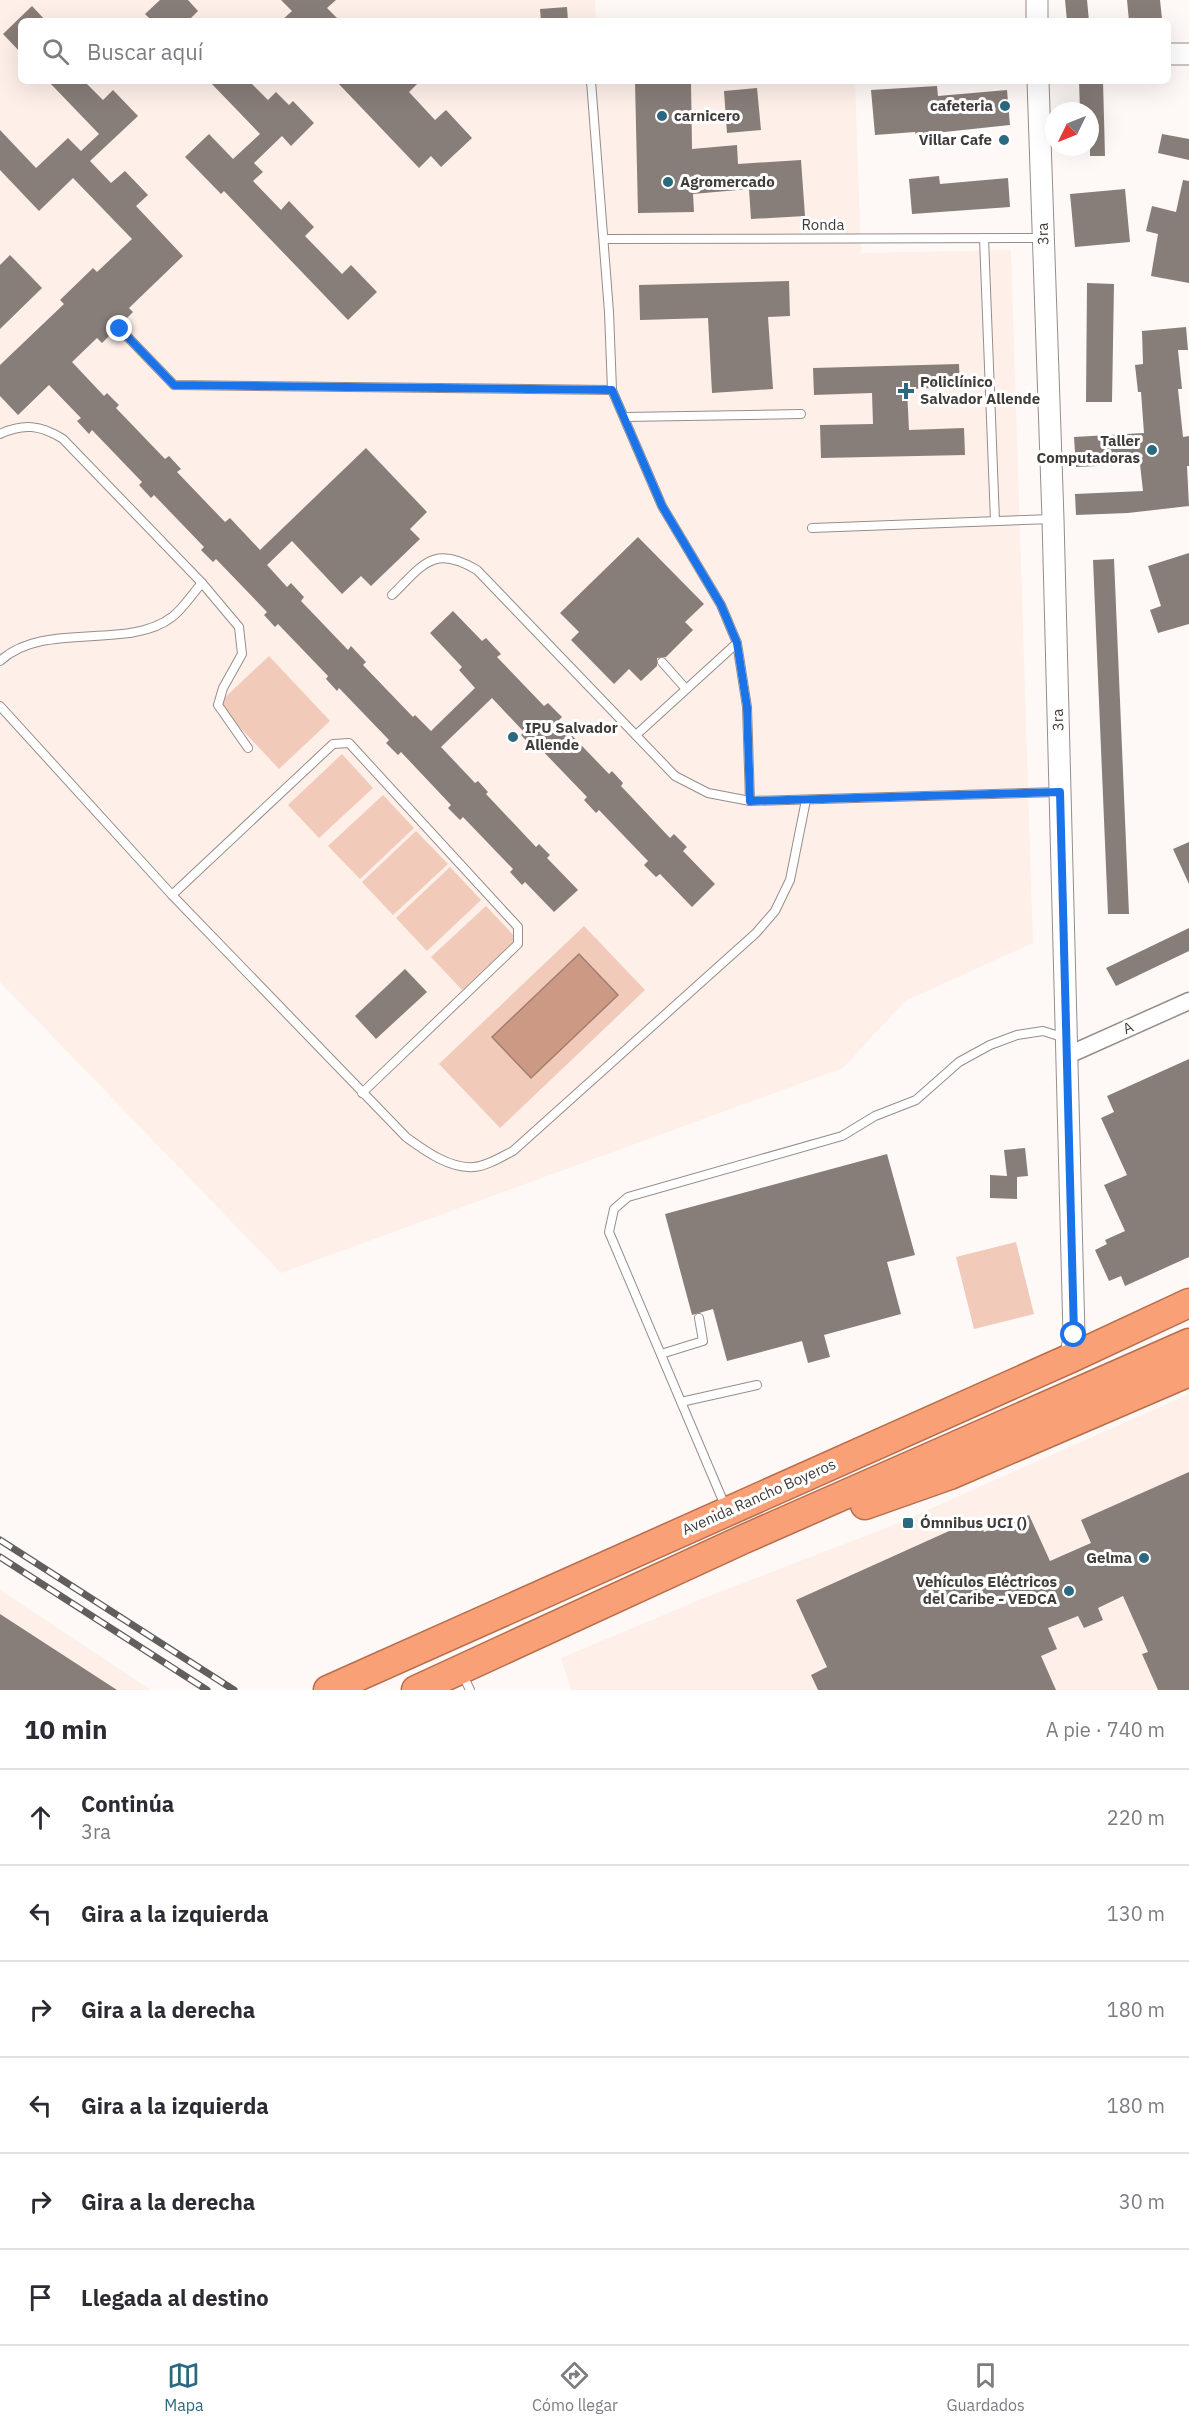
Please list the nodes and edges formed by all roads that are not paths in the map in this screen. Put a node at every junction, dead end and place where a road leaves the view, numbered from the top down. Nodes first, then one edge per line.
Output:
1 (1036, 0) edge
2 (1037, 18) edge
3 (1171, 54) edge
4 (1189, 54) edge
5 (591, 84) edge
6 (1038, 84) edge
7 (984, 238) junction
8 (1043, 238) junction
9 (604, 239) junction
10 (120, 329) dead end
11 (612, 390) junction
12 (801, 414) dead end
13 (624, 417) junction
14 (0, 434) edge
15 (1053, 519) junction
16 (995, 521) junction
17 (812, 528) dead end
18 (202, 583) junction
19 (392, 595) dead end
20 (737, 643) junction
21 (0, 661) edge
22 (662, 662) dead end
23 (686, 689) junction
24 (0, 706) edge
25 (636, 735) junction
26 (248, 748) dead end
27 (1060, 792) junction
28 (806, 800) junction
29 (750, 801) junction
30 (172, 895) junction
31 (1189, 1001) edge
32 (1066, 1047) junction
33 (362, 1093) junction
34 (1189, 1302) edge
35 (699, 1318) dead end
36 (1189, 1343) edge
37 (661, 1354) junction
38 (1071, 1358) junction
39 (1189, 1372) edge
40 (757, 1385) dead end
41 (681, 1402) junction
42 (727, 1511) junction
43 (744, 1539) junction
44 (465, 1680) edge
45 (328, 1690) edge
46 (416, 1690) edge

1 - 2 street
3 - 4 street
5 - 9 lane
6 - 8 street, 3ra
7 - 8 lane, Ronda
7 - 9 lane, Ronda
7 - 16 lane
8 - 15 street, 3ra
9 - 11 lane
10 - 11 lane
11 - 13 lane
12 - 13 lane
13 - 20 lane
14 - 18 lane
15 - 16 lane
15 - 27 street, 3ra
16 - 17 lane
18 - 21 lane
18 - 26 lane
19 - 25 lane
20 - 23 lane
20 - 29 lane
22 - 23 lane
23 - 25 lane
24 - 30 lane
25 - 29 lane
27 - 28 lane
27 - 32 street, 3ra
28 - 29 lane
28 - 33 lane
30 - 33 lane
30 - 33 lane
31 - 32 street, A
32 - 37 lane
32 - 38 street, 3ra
34 - 38 highway, Avenida Rancho Boyeros
35 - 37 lane
36 - 43 highway
37 - 41 lane
38 - 42 highway, Avenida Rancho Boyeros
39 - 43 highway
40 - 41 lane
41 - 42 lane
42 - 45 highway, Avenida Rancho Boyeros
43 - 44 highway
44 - 46 highway

